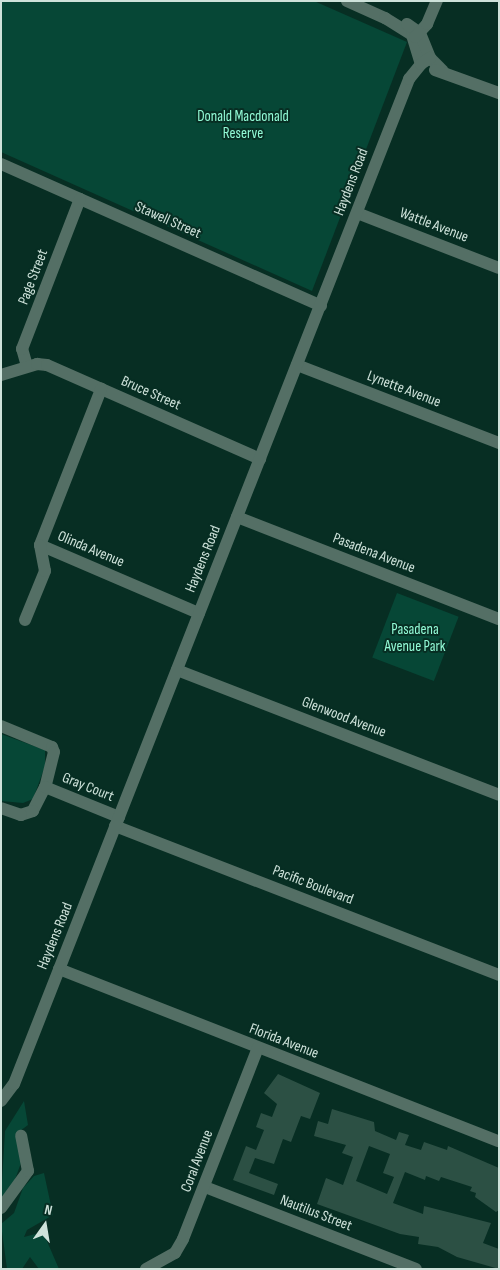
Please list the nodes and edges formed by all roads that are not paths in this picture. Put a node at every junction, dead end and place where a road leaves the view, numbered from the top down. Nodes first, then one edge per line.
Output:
1 (347, 1) edge
2 (437, 1) edge
3 (417, 36) junction
4 (425, 61) junction
5 (499, 93) edge
6 (1, 164) edge
7 (80, 199) junction
8 (357, 213) junction
9 (499, 268) edge
10 (320, 306) junction
11 (297, 365) junction
12 (27, 366) junction
13 (1, 375) edge
14 (102, 389) junction
15 (499, 443) edge
16 (260, 459) junction
17 (237, 517) junction
18 (40, 545) junction
19 (199, 613) junction
20 (499, 619) edge
21 (25, 620) dead end
22 (177, 670) junction
23 (1, 726) edge
24 (45, 787) junction
25 (499, 795) edge
26 (1, 808) edge
27 (117, 821) junction
28 (59, 970) junction
29 (499, 975) edge
30 (258, 1048) junction
31 (1, 1101) edge
32 (21, 1136) dead end
33 (499, 1141) edge
34 (205, 1187) junction
35 (1, 1208) edge
36 (146, 1269) edge
37 (416, 1269) edge

1 - 3 street
2 - 3 street
3 - 4 street
4 - 5 street
4 - 8 street, Haydens Road
6 - 7 street, Stawell Street
7 - 10 street, Stawell Street
7 - 12 street, Page Street
8 - 9 street, Wattle Avenue
8 - 10 street, Haydens Road
10 - 11 street, Haydens Road
11 - 15 street, Lynette Avenue
11 - 16 street, Haydens Road
12 - 13 street
12 - 14 street, Bruce Street
14 - 16 street, Bruce Street
14 - 18 street, Olinda Avenue
16 - 17 street, Haydens Road
17 - 19 street, Haydens Road
17 - 20 street, Pasadena Avenue
18 - 19 street, Olinda Avenue
18 - 21 street
19 - 22 street, Haydens Road
22 - 25 street, Glenwood Avenue
22 - 27 street, Haydens Road
23 - 24 street, Gray Court
24 - 26 street, Gray Court
24 - 27 street, Gray Court
27 - 28 street, Haydens Road
27 - 29 street, Pacific Boulevard
28 - 30 street, Florida Avenue
28 - 31 street, Haydens Road
30 - 33 street, Florida Avenue
30 - 34 street, Coral Avenue
32 - 35 street
34 - 36 street, Coral Avenue
34 - 37 street, Nautilus Street

